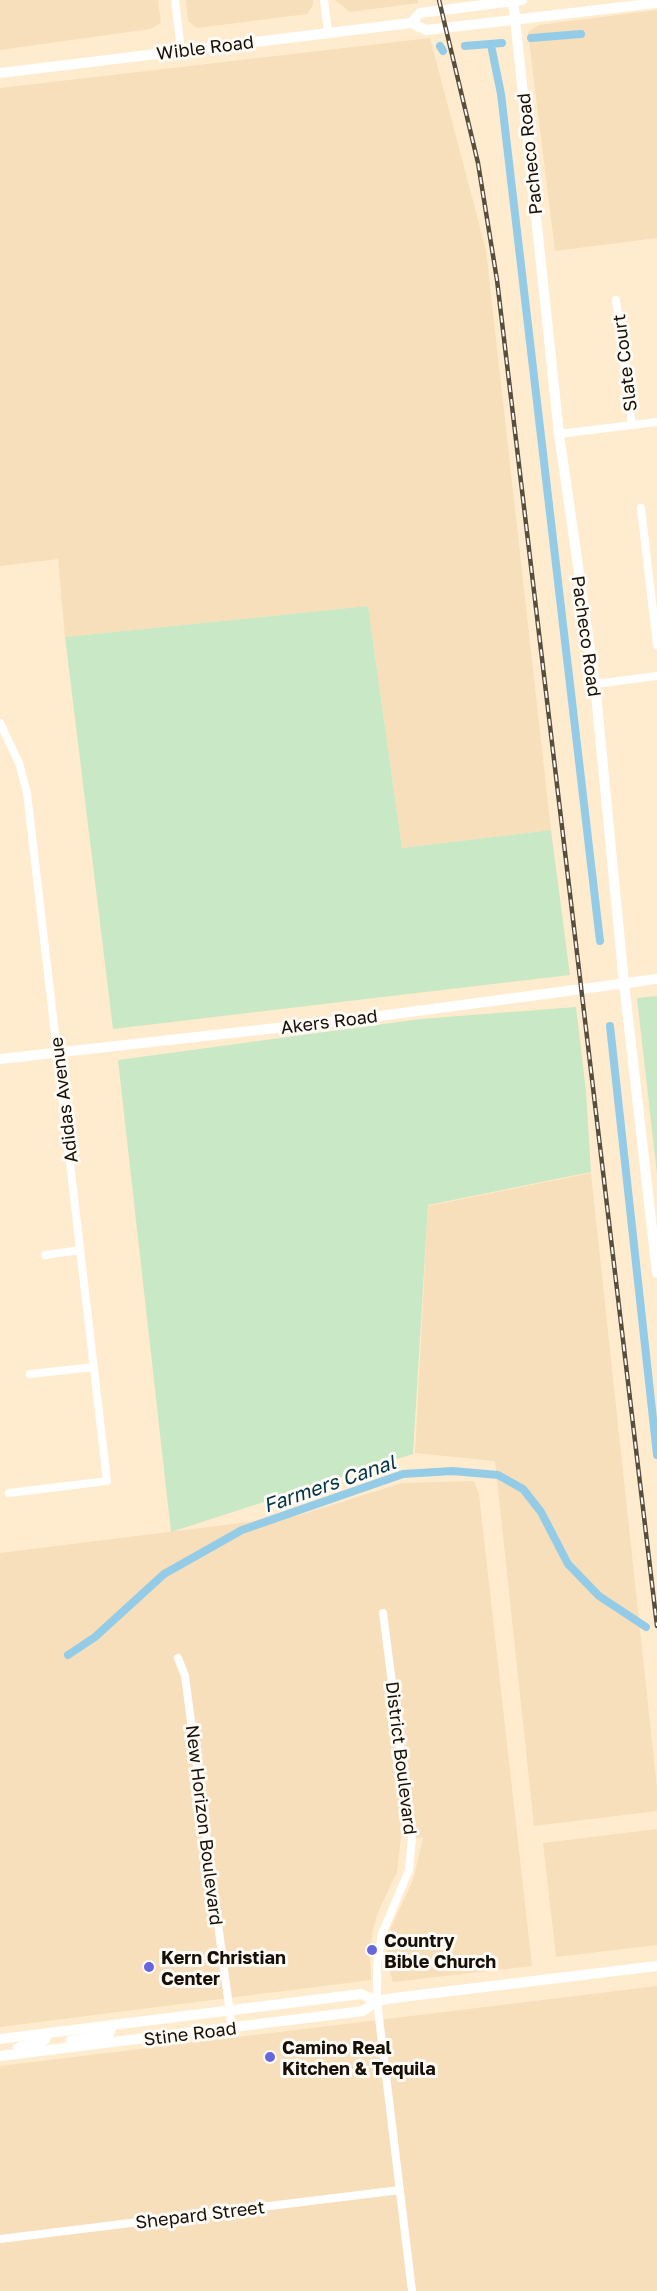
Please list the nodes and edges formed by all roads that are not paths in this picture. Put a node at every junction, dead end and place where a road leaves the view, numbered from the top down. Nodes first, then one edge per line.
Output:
1 (175, 0) edge
2 (324, 0) edge
3 (516, 0) edge
4 (657, 3) edge
5 (514, 19) junction
6 (411, 24) junction
7 (328, 32) junction
8 (181, 50) junction
9 (0, 73) edge
10 (616, 300) dead end
11 (657, 422) edge
12 (632, 425) junction
13 (559, 434) junction
14 (641, 508) dead end
15 (657, 645) edge
16 (657, 676) edge
17 (595, 684) junction
18 (0, 723) edge
19 (657, 979) edge
20 (624, 983) junction
21 (57, 1052) junction
22 (0, 1059) edge
23 (80, 1250) junction
24 (45, 1255) dead end
25 (657, 1273) edge
26 (94, 1366) junction
27 (30, 1374) dead end
28 (9, 1493) dead end
29 (383, 1613) dead end
30 (178, 1658) dead end
31 (657, 1966) edge
32 (377, 2001) junction
33 (230, 2011) junction
34 (112, 2025) junction
35 (232, 2029) junction
36 (47, 2033) junction
37 (0, 2039) edge
38 (51, 2050) junction
39 (0, 2055) edge
40 (400, 2190) junction
41 (0, 2239) edge
42 (412, 2291) edge

1 - 8 street
2 - 7 street
3 - 5 street, Pacheco Road
3 - 6 street, Wible Road
4 - 5 street, Wible Road
5 - 6 street, Wible Road
5 - 13 street, Pacheco Road
6 - 7 street, Wible Road
7 - 8 street, Wible Road
8 - 9 street, Wible Road
10 - 12 street, Slate Court
11 - 12 street
12 - 13 street
13 - 17 street, Pacheco Road
14 - 15 street
16 - 17 street
17 - 20 street, Pacheco Road
18 - 21 street, Adidas Avenue
19 - 20 street, Akers Road
20 - 21 street, Akers Road
20 - 25 street, Pacheco Road
21 - 22 street, Akers Road
21 - 23 street, Adidas Avenue
23 - 24 street
23 - 26 street, Adidas Avenue
26 - 27 street
26 - 28 street, Adidas Avenue
29 - 32 street, District Boulevard
30 - 33 street, New Horizon Boulevard
31 - 32 street, Stine Road
32 - 33 street, Stine Road
32 - 35 street, Stine Road
32 - 40 street, District Boulevard
33 - 34 street, Stine Road
33 - 35 street, New Horizon Boulevard
34 - 36 street, Stine Road
34 - 38 street
35 - 38 street, Stine Road
36 - 37 street, Stine Road
36 - 39 street
38 - 39 street, Stine Road
40 - 41 street, Shepard Street
40 - 42 street, District Boulevard

